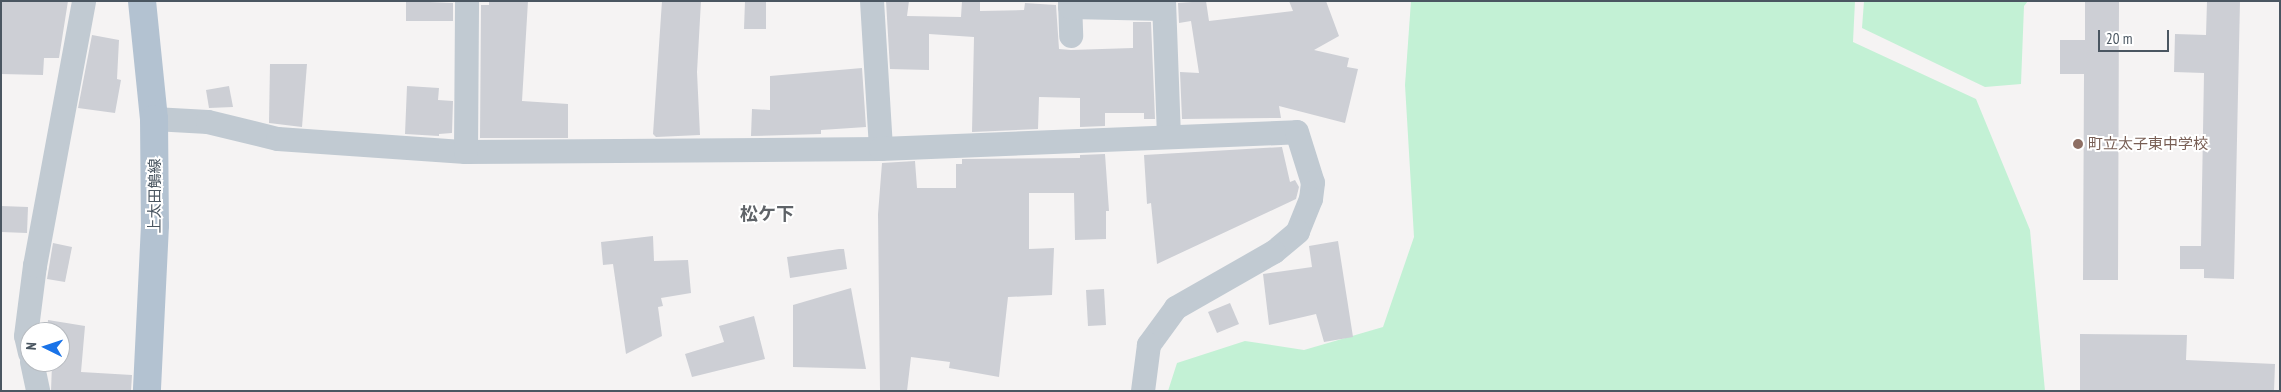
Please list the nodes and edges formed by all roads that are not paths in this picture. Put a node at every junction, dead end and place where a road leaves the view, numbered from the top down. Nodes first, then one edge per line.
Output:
1 (84, 1) edge
2 (142, 1) edge
3 (467, 1) edge
4 (872, 1) edge
5 (1070, 4) edge
6 (1164, 5) edge
7 (1071, 36) dead end
8 (154, 119) junction
9 (1169, 135) junction
10 (881, 149) junction
11 (466, 152) junction
12 (28, 322) edge
13 (34, 372) edge
14 (38, 391) edge
15 (147, 391) edge
16 (1143, 391) edge

1 - 12 street
2 - 8 main road, 上太田鵤線
3 - 11 street
4 - 10 street
5 - 6 street
5 - 7 street
6 - 9 street
8 - 11 street
8 - 15 main road, 上太田鵤線
9 - 10 street
9 - 16 street
10 - 11 street
13 - 14 street

